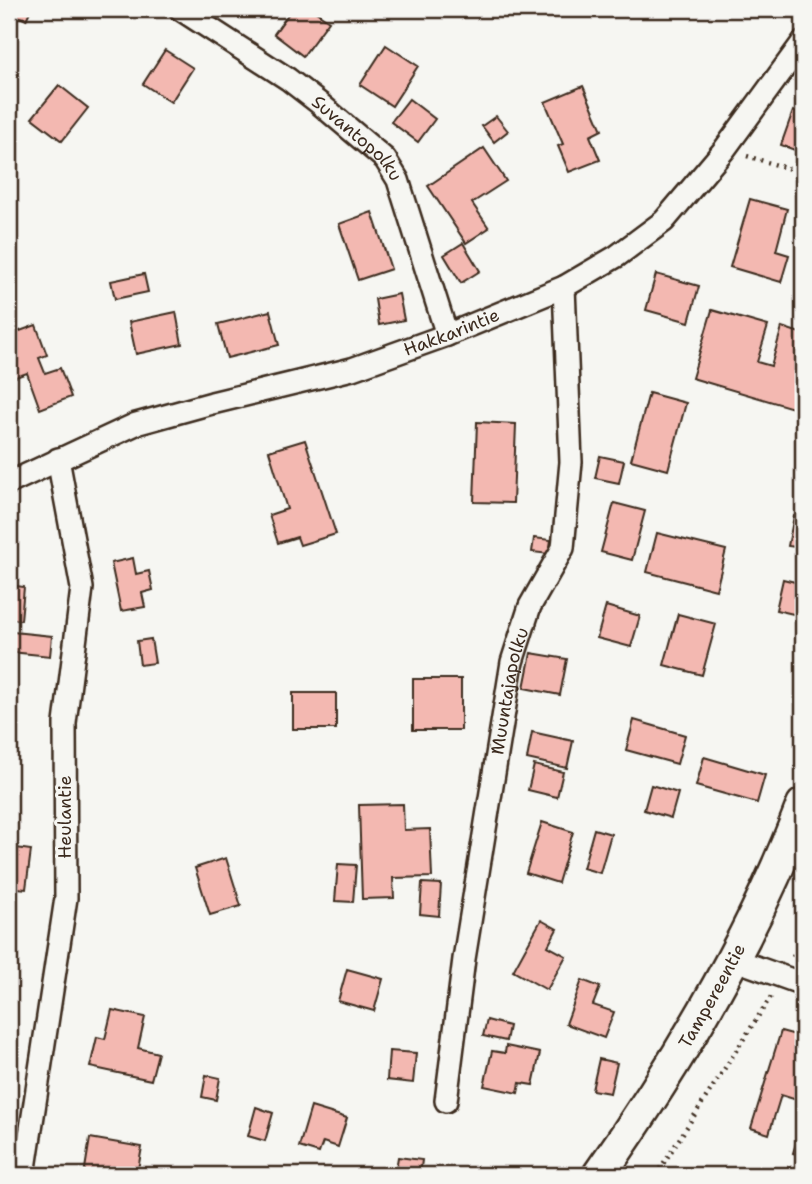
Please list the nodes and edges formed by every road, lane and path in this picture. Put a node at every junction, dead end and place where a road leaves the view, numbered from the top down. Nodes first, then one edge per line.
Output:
1 (180, 9) edge
2 (803, 42) edge
3 (724, 150) junction
4 (803, 173) edge
5 (564, 287) junction
6 (447, 335) junction
7 (58, 459) junction
8 (9, 483) edge
9 (803, 804) edge
10 (803, 936) edge
11 (733, 959) junction
12 (783, 978) junction
13 (803, 984) edge
14 (446, 1101) dead end
15 (24, 1175) edge
16 (599, 1175) edge
17 (656, 1175) edge

1 - 6 street, Suvantopolku
2 - 3 street, Hakkarintie
3 - 4 path
3 - 5 street, Hakkarintie
5 - 6 street, Hakkarintie
5 - 14 street, Muuntajapolku
6 - 7 street, Hakkarintie
7 - 8 street, Hakkarintie
7 - 15 street, Heulantie
9 - 11 main road, Tampereentie
10 - 12 path
11 - 12 street
11 - 16 main road, Tampereentie
12 - 13 street
12 - 17 path

